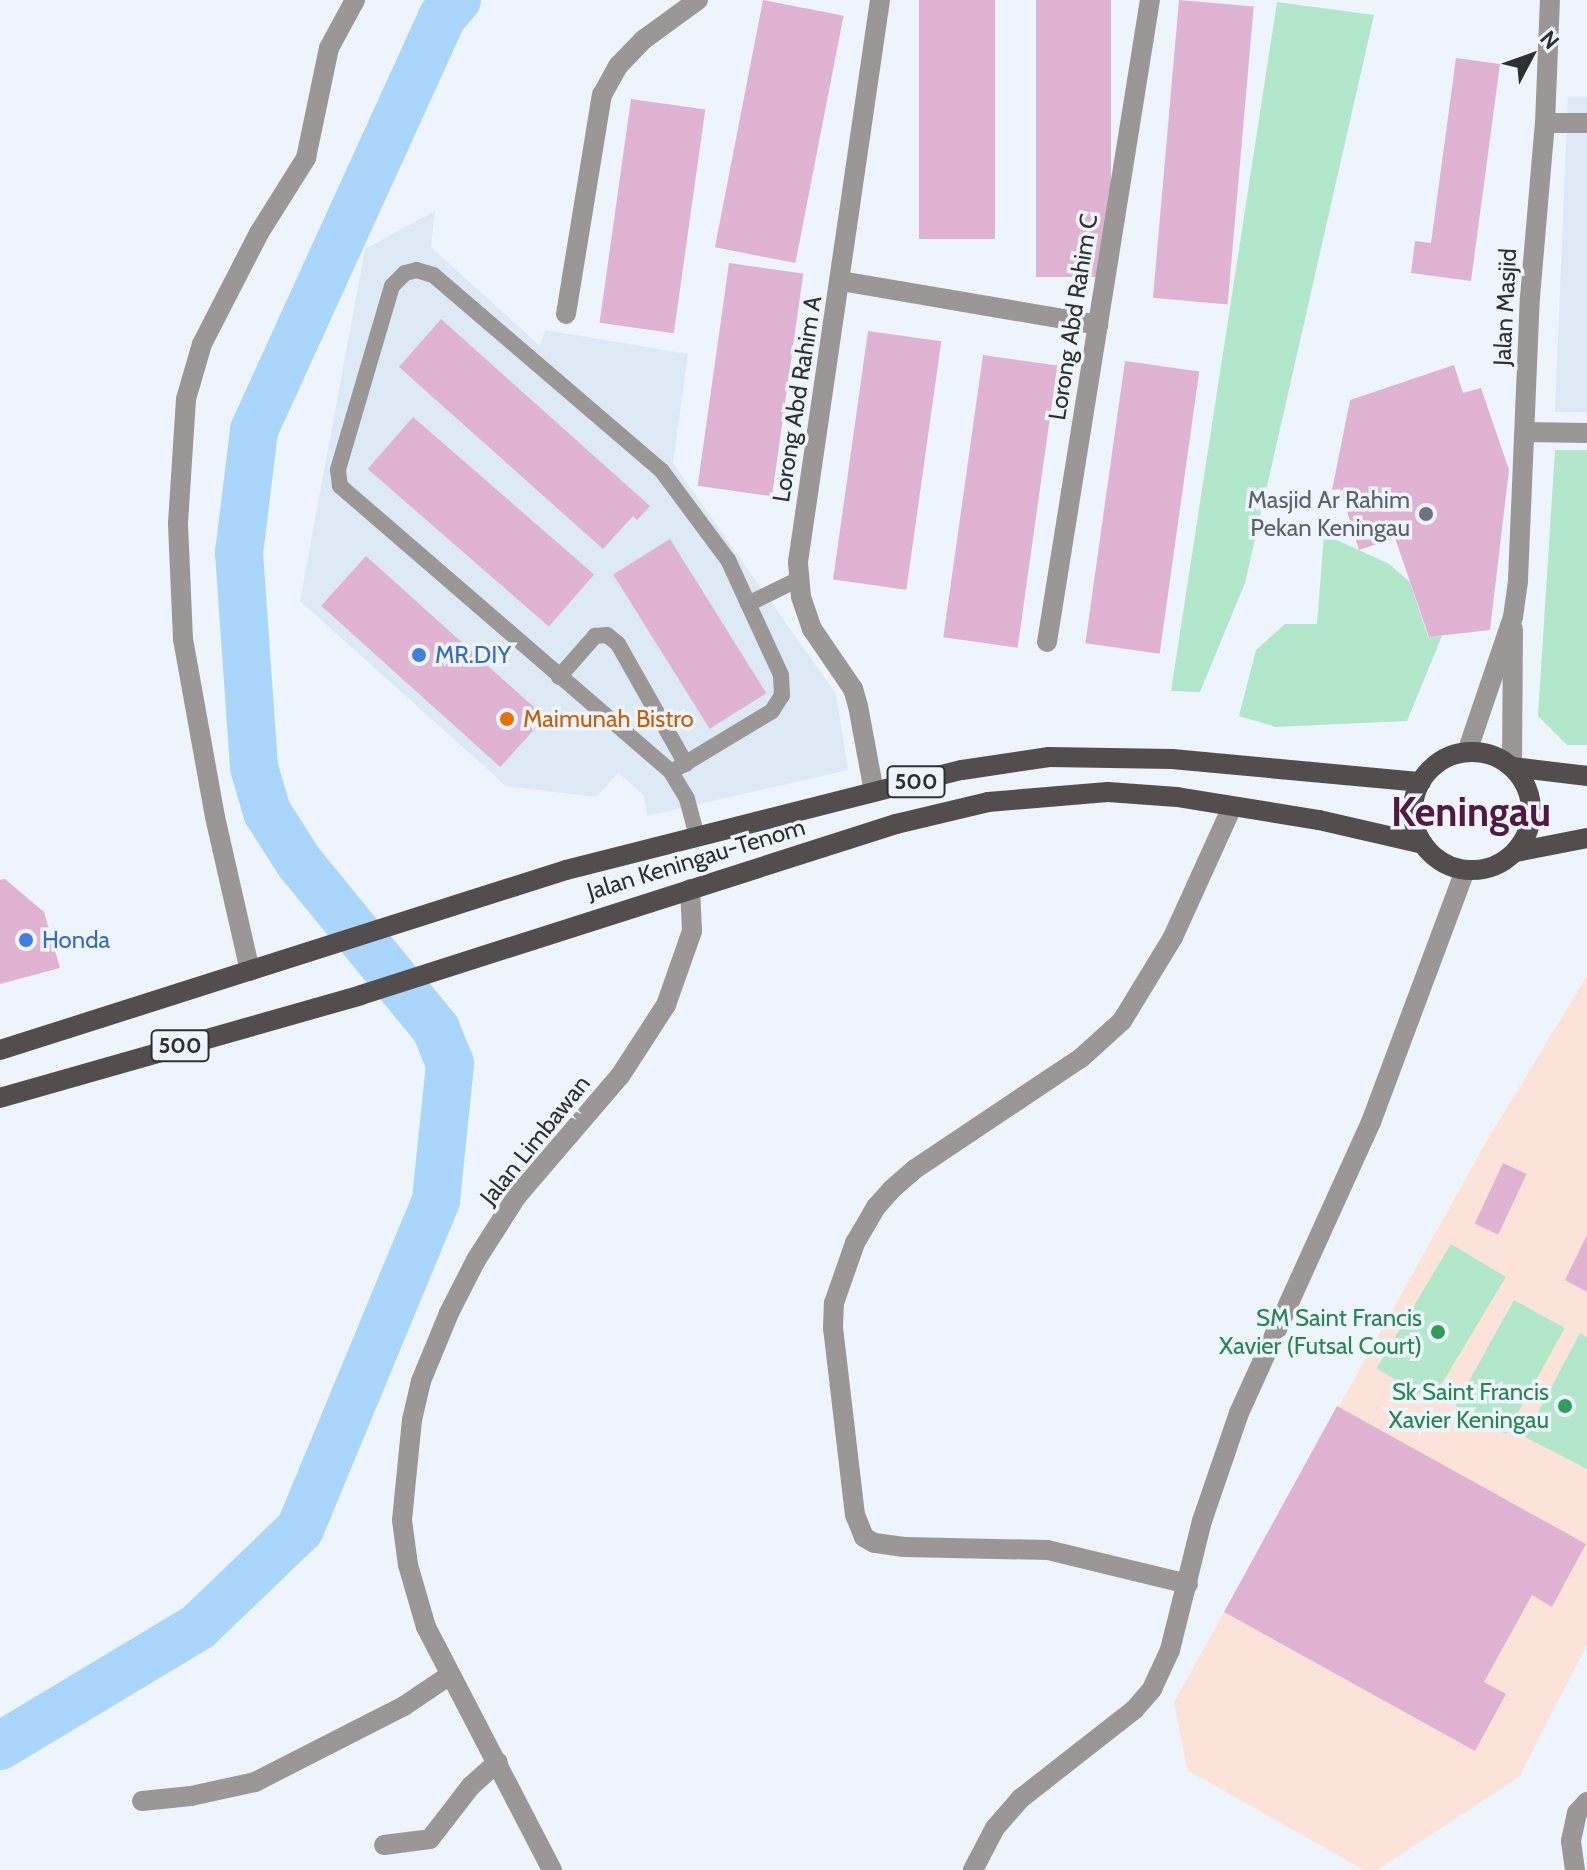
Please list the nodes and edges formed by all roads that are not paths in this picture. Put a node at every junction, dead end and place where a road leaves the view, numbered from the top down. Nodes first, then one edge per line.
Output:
1 (355, 0) edge
2 (698, 0) edge
3 (880, 0) edge
4 (1150, 0) edge
5 (1549, 1) edge
6 (1545, 123) junction
7 (1587, 123) edge
8 (841, 281) junction
9 (566, 314) dead end
10 (1098, 325) junction
11 (1525, 432) junction
12 (1587, 433) edge
13 (799, 579) junction
14 (748, 604) junction
15 (1513, 617) junction
16 (1047, 642) dead end
17 (559, 677) junction
18 (1467, 752) junction
19 (1512, 767) junction
20 (678, 768) junction
21 (1587, 776) edge
22 (1421, 782) junction
23 (874, 792) junction
24 (1232, 807) junction
25 (697, 836) junction
26 (1587, 838) edge
27 (1423, 844) junction
28 (1516, 852) junction
29 (1465, 870) junction
30 (690, 889) junction
31 (250, 971) junction
32 (0, 1050) edge
33 (0, 1098) edge
34 (1188, 1584) junction
35 (450, 1675) junction
36 (498, 1762) junction
37 (142, 1801) dead end
38 (1587, 1802) edge
39 (384, 1845) dead end
40 (552, 1870) edge
41 (973, 1870) edge
42 (1575, 1870) edge

1 - 31 street
2 - 9 street
3 - 8 street, Lorong Abd Rahim A
4 - 10 street, Lorong Abd Rahim C
5 - 6 street, Jalan Masjid
6 - 7 street
6 - 11 street, Jalan Masjid
8 - 10 street
8 - 13 street, Lorong Abd Rahim A
10 - 16 street, Lorong Abd Rahim C
11 - 12 street
11 - 15 street, Jalan Masjid
13 - 14 lane
13 - 23 street, Lorong Abd Rahim A
14 - 17 lane
14 - 20 lane
15 - 18 street
15 - 19 street
17 - 20 lane
17 - 20 lane
18 - 19 main road
18 - 22 main road
19 - 21 main road
19 - 28 main road
20 - 25 lane
22 - 23 main road, Jalan Keningau-Tenom / 500
22 - 27 main road
23 - 25 main road, Jalan Keningau-Tenom / 500
24 - 27 main road, Jalan Keningau-Tenom / 500
24 - 30 main road, Jalan Keningau-Tenom / 500
24 - 34 street
25 - 31 main road, Jalan Keningau-Tenom / 500
26 - 28 main road
27 - 29 main road, 500
28 - 29 main road
29 - 34 street
30 - 33 main road, Jalan Keningau-Tenom / 500
30 - 35 street, Jalan Limbawan
31 - 32 main road, Jalan Keningau-Tenom / 500
34 - 41 street
35 - 36 street, Jalan Limbawan
35 - 37 street
36 - 39 street
36 - 40 street, Jalan Limbawan
38 - 42 street

